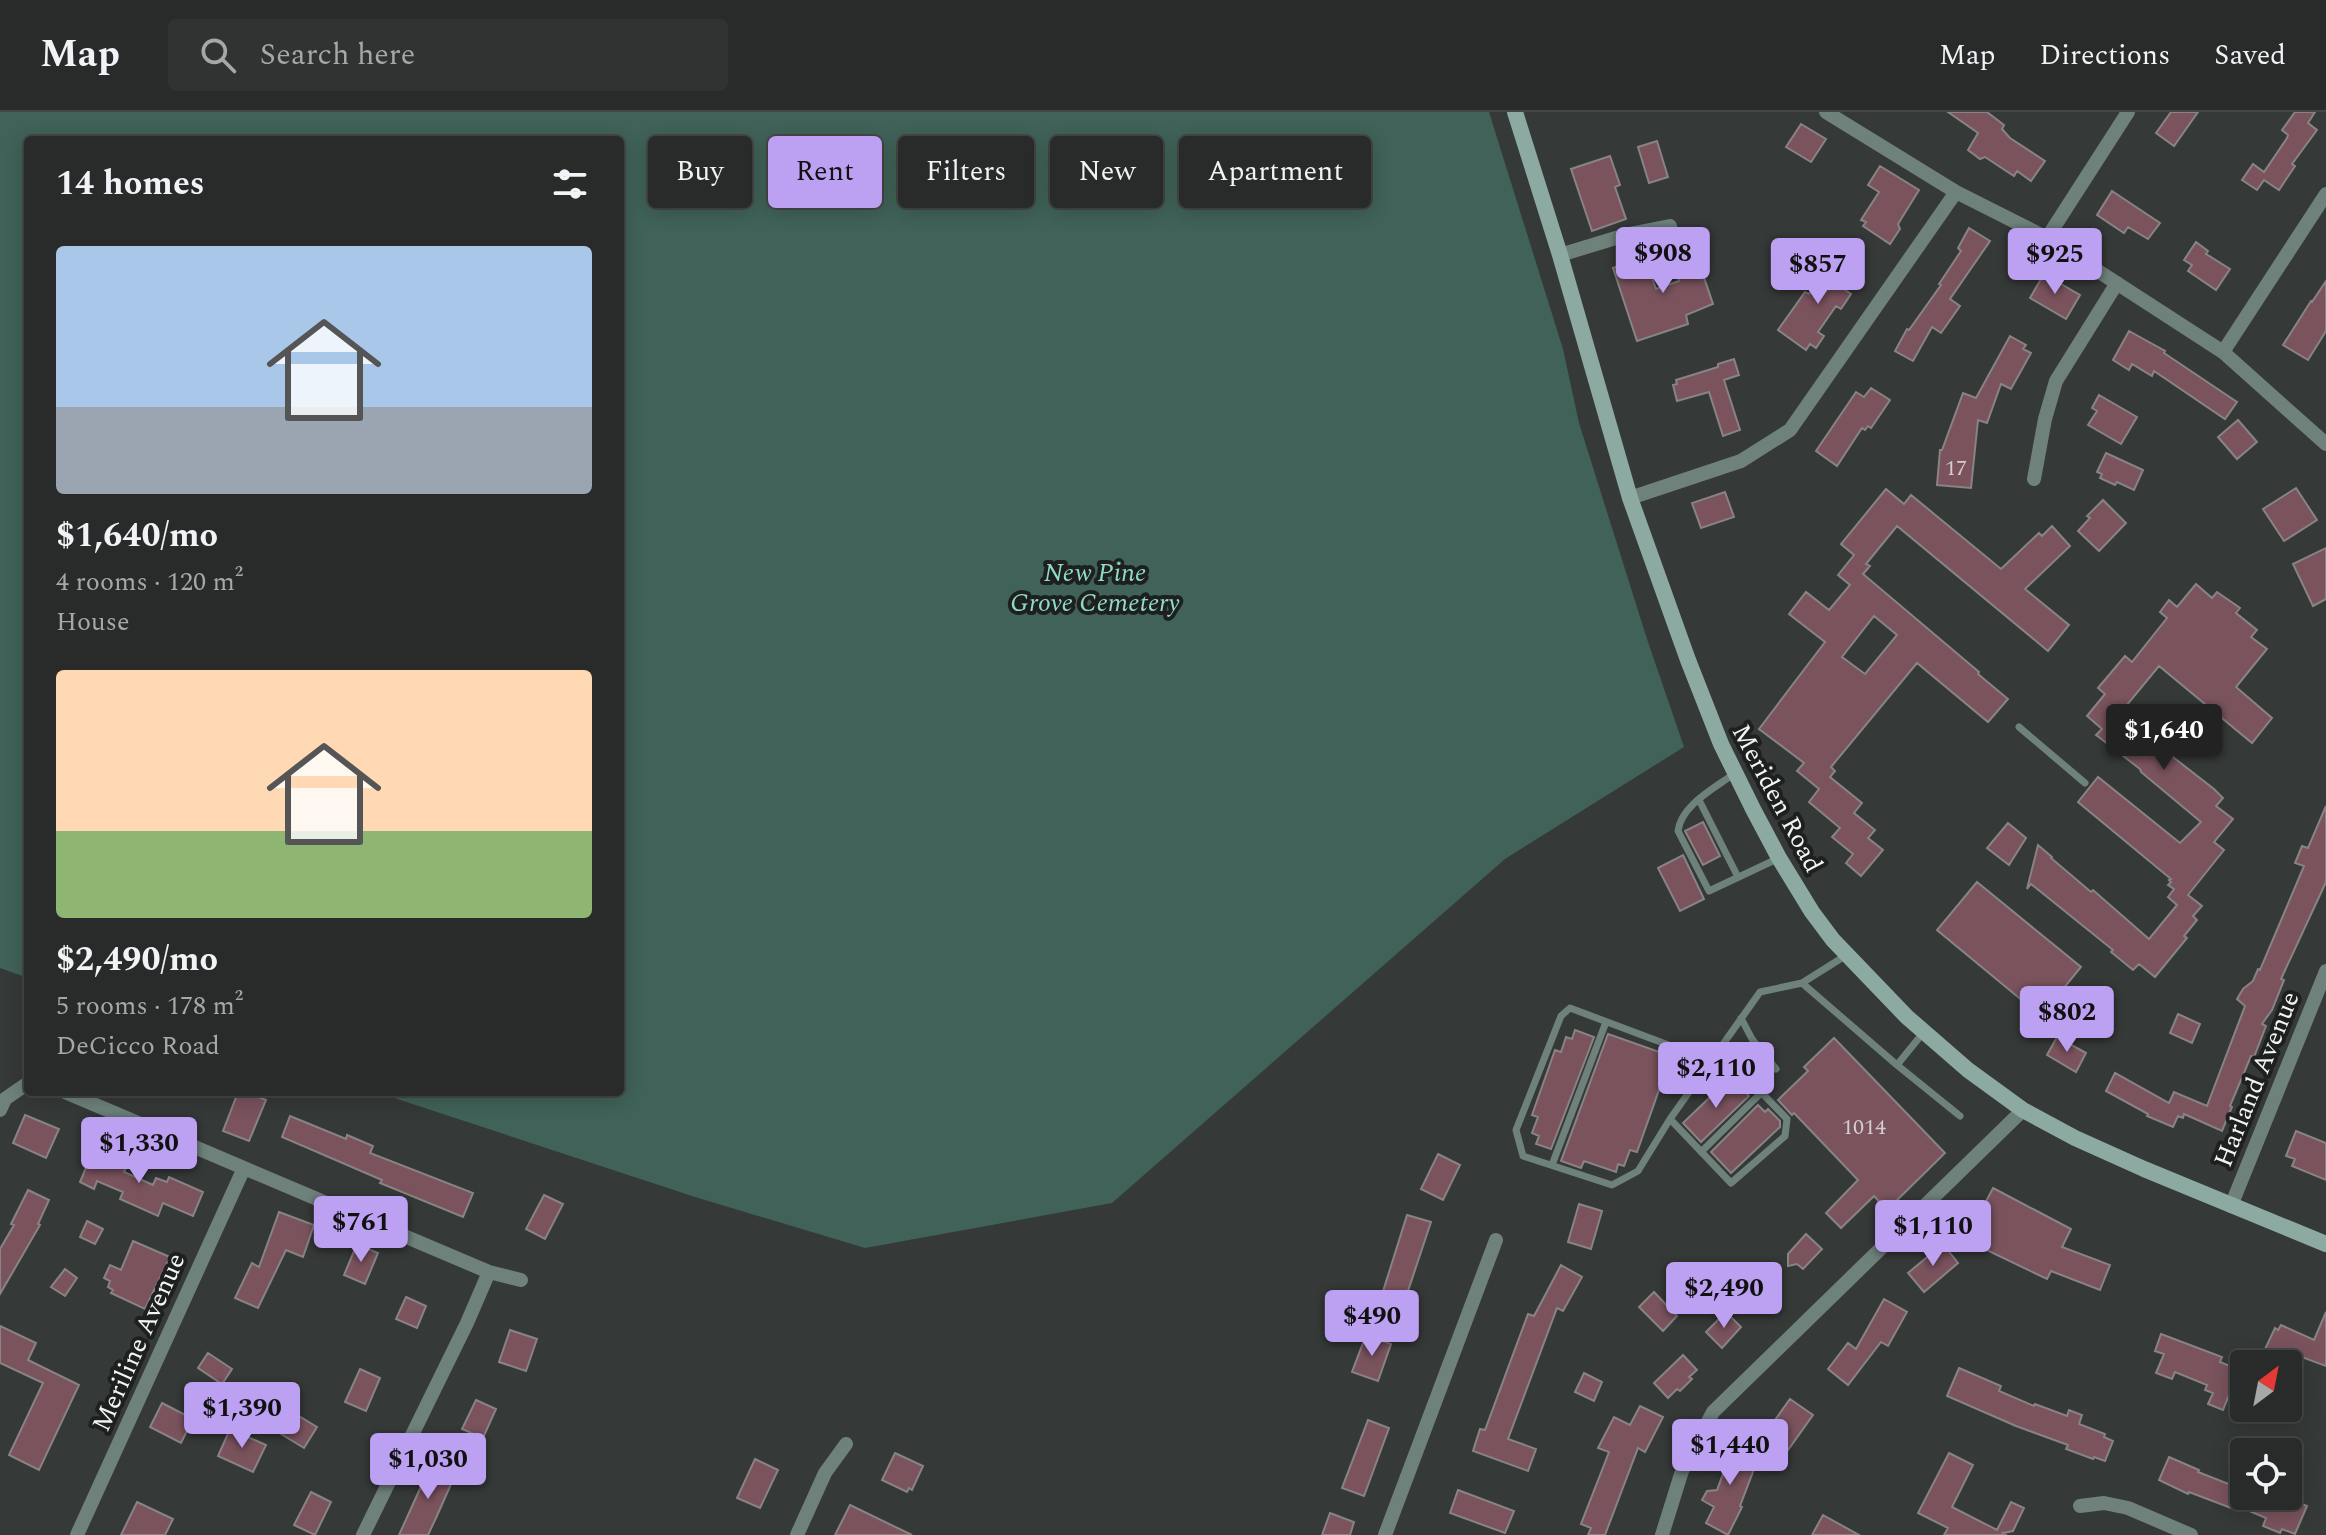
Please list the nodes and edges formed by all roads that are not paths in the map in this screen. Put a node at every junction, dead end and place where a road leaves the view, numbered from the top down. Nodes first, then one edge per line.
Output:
1 (1515, 112) edge
2 (1826, 112) edge
3 (2128, 112) edge
4 (1846, 117) edge
5 (1956, 192) junction
6 (2326, 194) edge
7 (1670, 226) dead end
8 (2047, 238) junction
9 (1560, 255) junction
10 (2117, 283) junction
11 (2223, 352) junction
12 (2326, 444) edge
13 (2034, 479) dead end
14 (1630, 498) junction
15 (2019, 727) dead end
16 (1735, 773) junction
17 (2085, 783) dead end
18 (1699, 800) junction
19 (1779, 858) junction
20 (1738, 877) junction
21 (1847, 955) junction
22 (2326, 971) edge
23 (1802, 983) junction
24 (1741, 1018) junction
25 (1606, 1022) junction
26 (1924, 1032) junction
27 (1711, 1061) junction
28 (1897, 1065) junction
29 (1776, 1069) dead end
30 (24, 1085) edge
31 (1761, 1093) junction
32 (74, 1096) edge
33 (0, 1110) edge
34 (2023, 1110) junction
35 (1960, 1116) dead end
36 (1670, 1119) junction
37 (1701, 1152) junction
38 (1552, 1165) junction
39 (244, 1168) junction
40 (2231, 1206) junction
41 (1496, 1240) dead end
42 (2326, 1244) edge
43 (489, 1272) junction
44 (521, 1280) dead end
45 (846, 1444) dead end
46 (2080, 1506) dead end
47 (77, 1535) edge
48 (363, 1535) edge
49 (797, 1535) edge
50 (1385, 1535) edge
51 (1662, 1535) edge
52 (2191, 1535) edge

1 - 9 main road, Meriden Road
2 - 4 street
3 - 8 street
4 - 5 street
5 - 8 street
5 - 14 street
6 - 11 street
7 - 9 street
8 - 10 street
9 - 14 main road, Meriden Road
10 - 11 street
10 - 13 street
11 - 12 street
14 - 16 main road, Meriden Road
15 - 17 lane
16 - 18 lane
16 - 19 main road, Meriden Road
18 - 20 lane
18 - 20 lane
19 - 20 lane
19 - 21 main road, Meriden Road
21 - 23 lane
21 - 26 main road, Meriden Road
22 - 40 street, Harland Avenue
23 - 24 lane
23 - 28 lane
24 - 27 lane
24 - 29 lane
25 - 27 lane
25 - 38 lane
25 - 38 lane
26 - 28 lane
26 - 34 main road, Meriden Road
27 - 31 lane
27 - 36 lane
28 - 35 lane
30 - 33 street
31 - 37 lane
31 - 37 lane
32 - 39 street
34 - 40 main road, Meriden Road
34 - 51 street
36 - 37 lane
36 - 38 lane
39 - 43 street
39 - 47 street, Meriline Avenue
40 - 42 main road, Meriden Road
41 - 50 street
43 - 44 street
43 - 48 street
45 - 49 street
46 - 52 street

